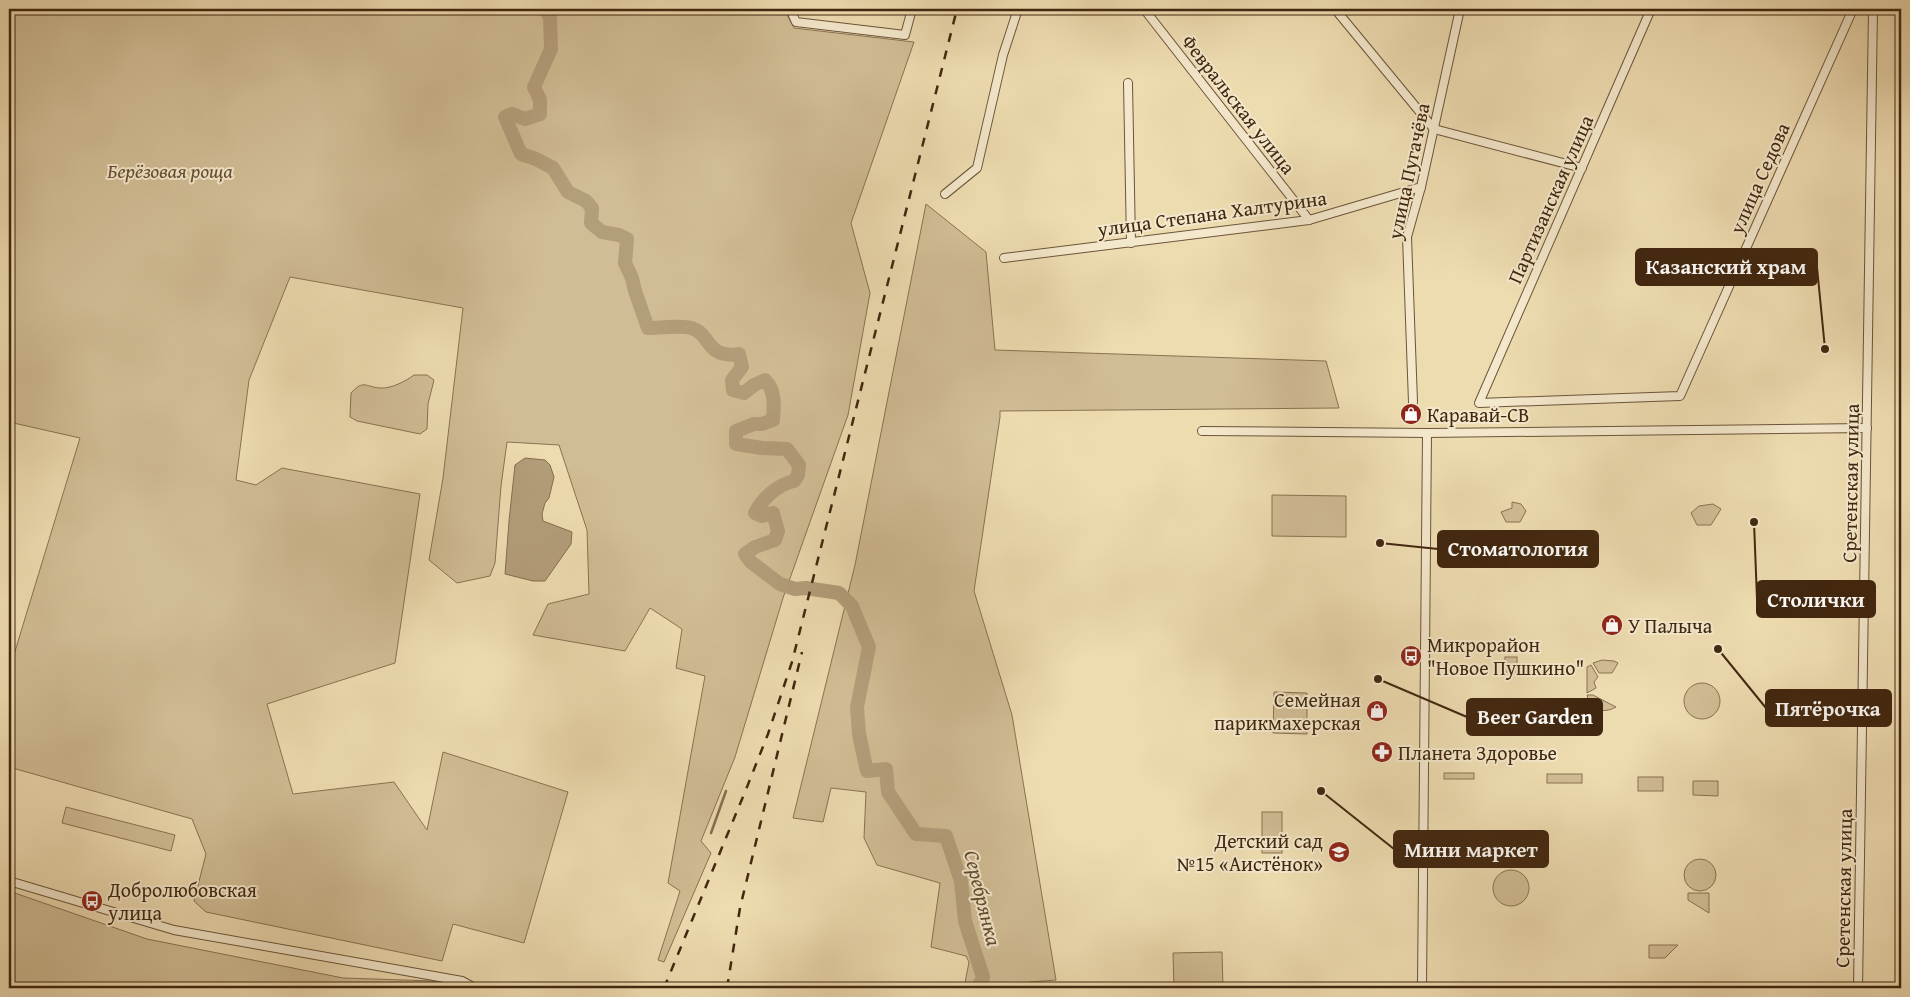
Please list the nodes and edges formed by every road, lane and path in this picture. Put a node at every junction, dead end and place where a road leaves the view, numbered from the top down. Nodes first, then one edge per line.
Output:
1 (790, 9) edge
2 (912, 9) edge
3 (1018, 9) edge
4 (1144, 9) edge
5 (1335, 9) edge
6 (1460, 9) edge
7 (1651, 9) edge
8 (1852, 9) edge
9 (1873, 9) edge
10 (1128, 83) dead end
11 (1434, 129) junction
12 (1582, 168) junction
13 (1421, 188) junction
14 (945, 194) dead end
15 (1309, 220) junction
16 (1131, 243) junction
17 (1004, 258) dead end
18 (1413, 402) dead end
19 (1479, 403) joint
20 (1867, 428) junction
21 (1202, 431) dead end
22 (1427, 433) junction
23 (9, 882) edge
24 (475, 988) edge
25 (1422, 988) edge
26 (1858, 988) edge

1 - 2 street
3 - 14 street
4 - 15 street, Февральская улица
5 - 11 street
6 - 11 street, улица Пугачёва
7 - 12 street, Партизанская улица
8 - 19 street, улица Седова
9 - 20 street, Сретенская улица
10 - 16 street
11 - 12 street
11 - 13 street, улица Пугачёва
12 - 19 street, Партизанская улица
13 - 15 street, улица Степана Халтурина
13 - 18 street, улица Пугачёва
15 - 16 street, улица Степана Халтурина
16 - 17 street, улица Степана Халтурина
20 - 22 street
20 - 26 street, Сретенская улица
21 - 22 street
22 - 25 street
23 - 24 street

